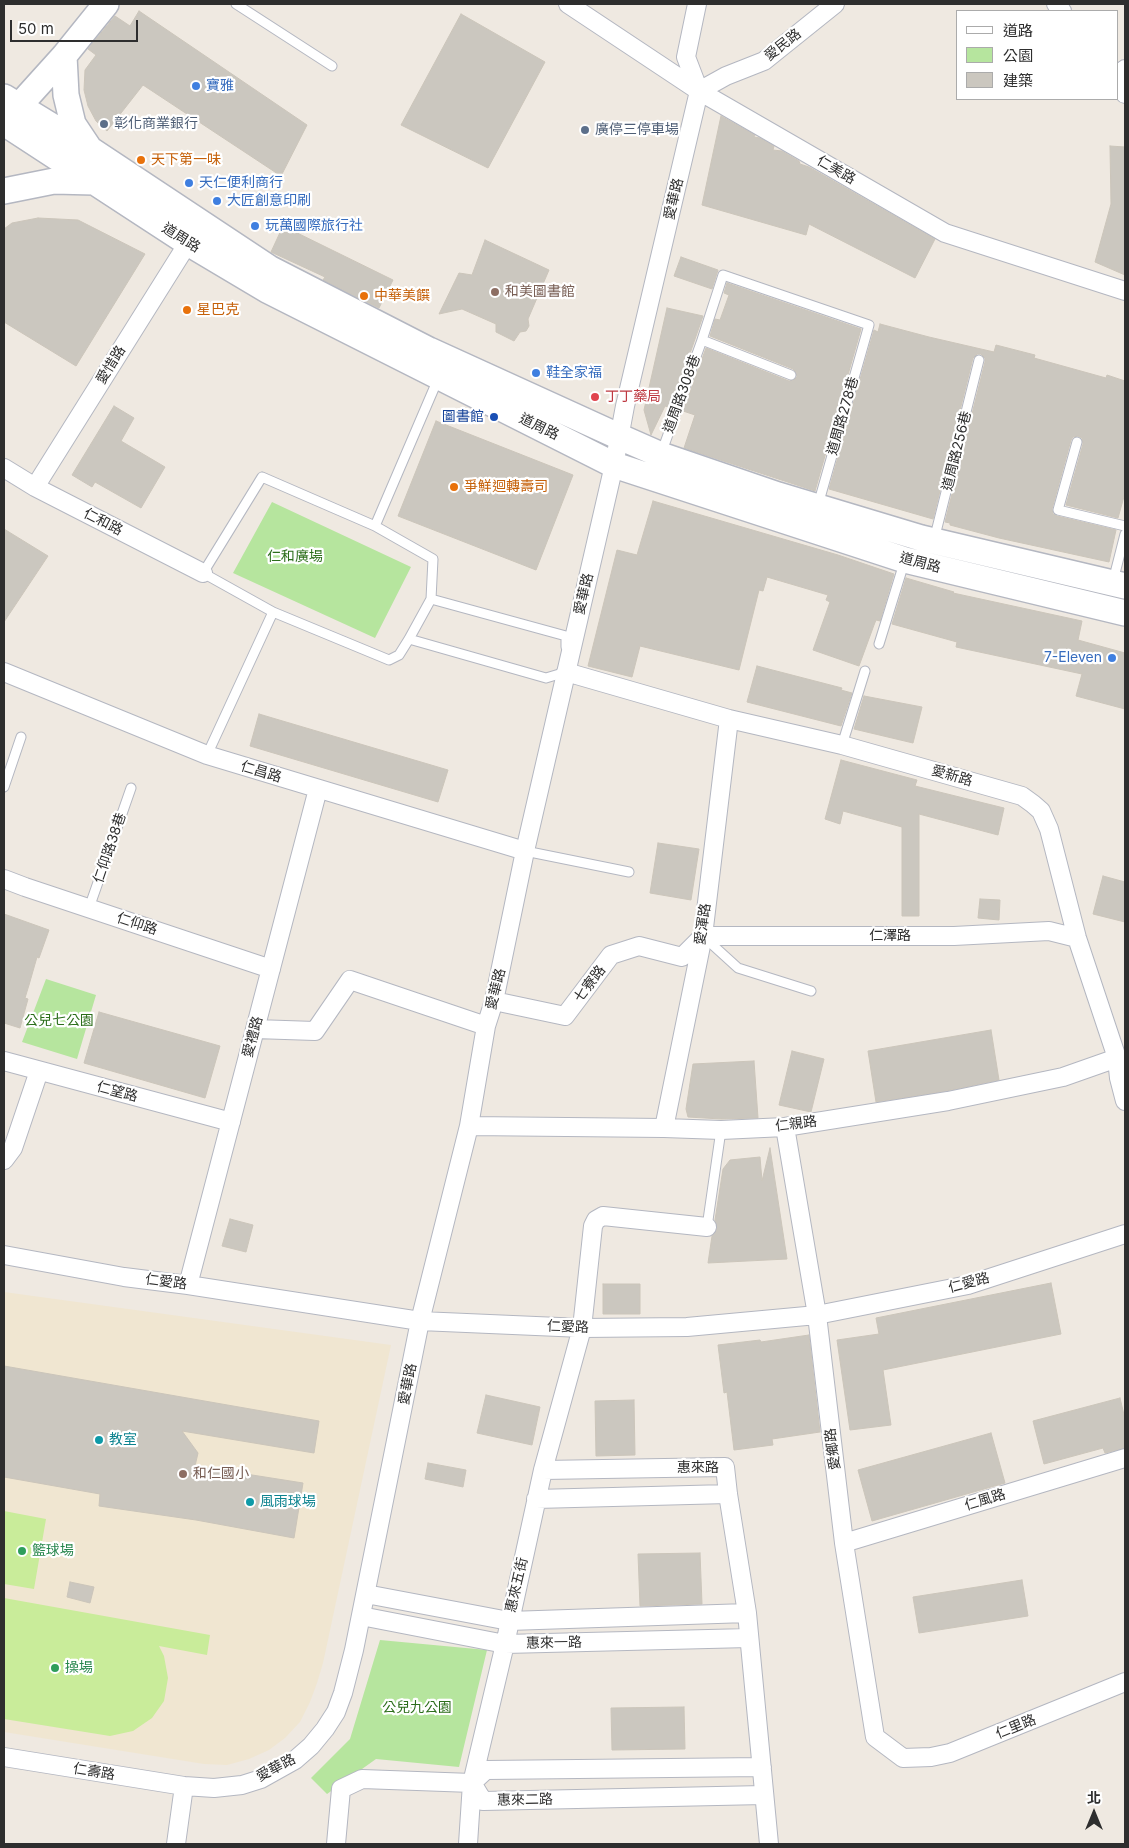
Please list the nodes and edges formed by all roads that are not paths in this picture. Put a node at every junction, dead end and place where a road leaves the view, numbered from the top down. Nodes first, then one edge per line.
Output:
1 (106, 4) edge
2 (236, 4) edge
3 (697, 4) edge
4 (835, 4) edge
5 (572, 5) edge
6 (64, 56) junction
7 (332, 66) dead end
8 (699, 91) junction
9 (7, 116) edge
10 (91, 150) junction
11 (94, 182) junction
12 (4, 191) edge
13 (188, 243) junction
14 (1125, 291) edge
15 (702, 340) junction
16 (980, 360) dead end
17 (791, 376) dead end
18 (439, 378) junction
19 (620, 437) junction
20 (1077, 442) dead end
21 (661, 455) junction
22 (614, 465) junction
23 (4, 468) edge
24 (35, 487) junction
25 (818, 507) junction
26 (375, 526) junction
27 (1125, 526) edge
28 (1125, 534) edge
29 (934, 541) junction
30 (905, 560) junction
31 (203, 573) junction
32 (1119, 585) edge
33 (431, 599) junction
34 (273, 612) junction
35 (1125, 613) edge
36 (410, 639) junction
37 (879, 644) dead end
38 (865, 671) dead end
39 (4, 672) edge
40 (566, 672) junction
41 (729, 718) junction
42 (21, 737) dead end
43 (842, 745) junction
44 (206, 755) junction
45 (4, 787) edge
46 (132, 788) dead end
47 (318, 789) junction
48 (524, 851) junction
49 (629, 872) dead end
50 (4, 879) edge
51 (89, 908) junction
52 (703, 936) junction
53 (1077, 938) junction
54 (271, 969) junction
55 (811, 991) dead end
56 (494, 1001) junction
57 (486, 1026) junction
58 (255, 1029) junction
59 (1117, 1058) junction
60 (4, 1061) edge
61 (39, 1071) junction
62 (1122, 1076) edge
63 (1125, 1101) edge
64 (231, 1122) junction
65 (469, 1126) junction
66 (785, 1127) junction
67 (664, 1128) junction
68 (721, 1130) junction
69 (4, 1160) edge
70 (708, 1227) joint
71 (1125, 1234) edge
72 (4, 1255) edge
73 (188, 1285) junction
74 (817, 1315) junction
75 (420, 1321) junction
76 (582, 1328) junction
77 (1125, 1458) edge
78 (543, 1470) junction
79 (728, 1494) junction
80 (536, 1500) junction
81 (844, 1542) junction
82 (366, 1594) junction
83 (747, 1613) junction
84 (361, 1616) junction
85 (509, 1622) junction
86 (749, 1638) junction
87 (505, 1644) junction
88 (1125, 1682) edge
89 (4, 1757) edge
90 (903, 1758) joint
91 (762, 1767) junction
92 (472, 1783) junction
93 (184, 1786) junction
94 (764, 1795) junction
95 (176, 1844) edge
96 (336, 1844) edge
97 (468, 1844) edge
98 (768, 1844) edge

1 - 6 main road
2 - 7 lane
3 - 8 street
4 - 8 street, 愛民路
5 - 8 street, 仁美路
6 - 9 main road
6 - 10 main road
8 - 14 street, 仁美路
8 - 19 street, 愛華路
9 - 10 main road, 道周路
9 - 11 main road, 道周路
10 - 19 main road, 道周路
11 - 12 main road
11 - 13 main road, 道周路
13 - 18 main road, 道周路
13 - 24 street, 愛惜路
15 - 17 lane, 道周路308巷
15 - 21 lane, 道周路308巷
15 - 25 lane, 道周路278巷
16 - 29 lane, 道周路256巷
18 - 22 main road, 道周路
18 - 26 lane
19 - 21 main road, 道周路
19 - 22 street, 愛華路
20 - 27 lane
21 - 25 main road, 道周路
22 - 30 main road, 道周路
22 - 40 street, 愛華路
23 - 24 street, 仁和路
24 - 31 street, 仁和路
25 - 29 main road, 道周路
26 - 31 lane
26 - 33 lane
28 - 32 lane
29 - 32 main road, 道周路
30 - 35 main road, 道周路
30 - 37 lane
31 - 34 lane
33 - 36 lane
33 - 40 lane
34 - 36 lane
34 - 44 lane
36 - 40 lane
38 - 43 lane
39 - 44 street, 仁昌路
40 - 41 street, 愛新路
40 - 48 street, 愛華路
41 - 43 street, 愛新路
41 - 52 street, 愛渾路
42 - 45 lane
43 - 53 street, 愛新路
44 - 47 street, 仁昌路
46 - 51 lane, 仁仰路38巷
47 - 48 street, 仁昌路
47 - 54 street, 愛禮路
48 - 49 lane
48 - 56 street, 愛華路
50 - 51 street, 仁仰路
51 - 54 street, 仁仰路
52 - 53 street, 仁澤路
52 - 55 lane
52 - 56 street, 七寮路
52 - 67 street, 愛渾路
53 - 59 street, 愛新路
54 - 58 street, 愛禮路
56 - 57 street, 愛華路
57 - 58 street
57 - 65 street, 愛華路
58 - 64 street, 愛禮路
59 - 62 street, 愛新路
59 - 66 street, 仁親路
60 - 61 street, 仁望路
61 - 64 street, 仁望路
61 - 69 street
62 - 63 street, 愛新路
64 - 73 street, 愛禮路
65 - 67 street, 仁親路
65 - 75 street, 愛華路
66 - 68 street, 仁親路
66 - 74 street, 愛鄉路
67 - 68 street, 仁親路
68 - 70 lane
70 - 76 street, 惠來五街
71 - 74 street, 仁愛路
72 - 73 street, 仁愛路
73 - 75 street, 仁愛路
74 - 76 street, 仁愛路
74 - 81 street, 愛鄉路
75 - 76 street, 仁愛路
75 - 82 street, 愛華路
76 - 78 street, 惠來五街
77 - 81 street, 仁風路
78 - 79 street, 惠來路
78 - 80 street, 惠來五街
79 - 80 street, 惠來路
79 - 83 street
80 - 85 street, 惠來五街
81 - 90 street, 愛鄉路
82 - 84 street, 愛華路
82 - 85 street, 惠來一路
83 - 85 street, 惠來一路
83 - 86 street
84 - 87 street, 惠來一路
84 - 93 street, 愛華路
85 - 87 street, 惠來五街
86 - 87 street, 惠來一路
86 - 91 street
87 - 92 street, 惠來五街
88 - 90 street, 仁里路
89 - 93 street, 仁壽路
91 - 92 street
91 - 94 street
92 - 94 street, 惠來二路
92 - 96 street
92 - 97 street, 惠來五街
93 - 95 street
94 - 98 street

